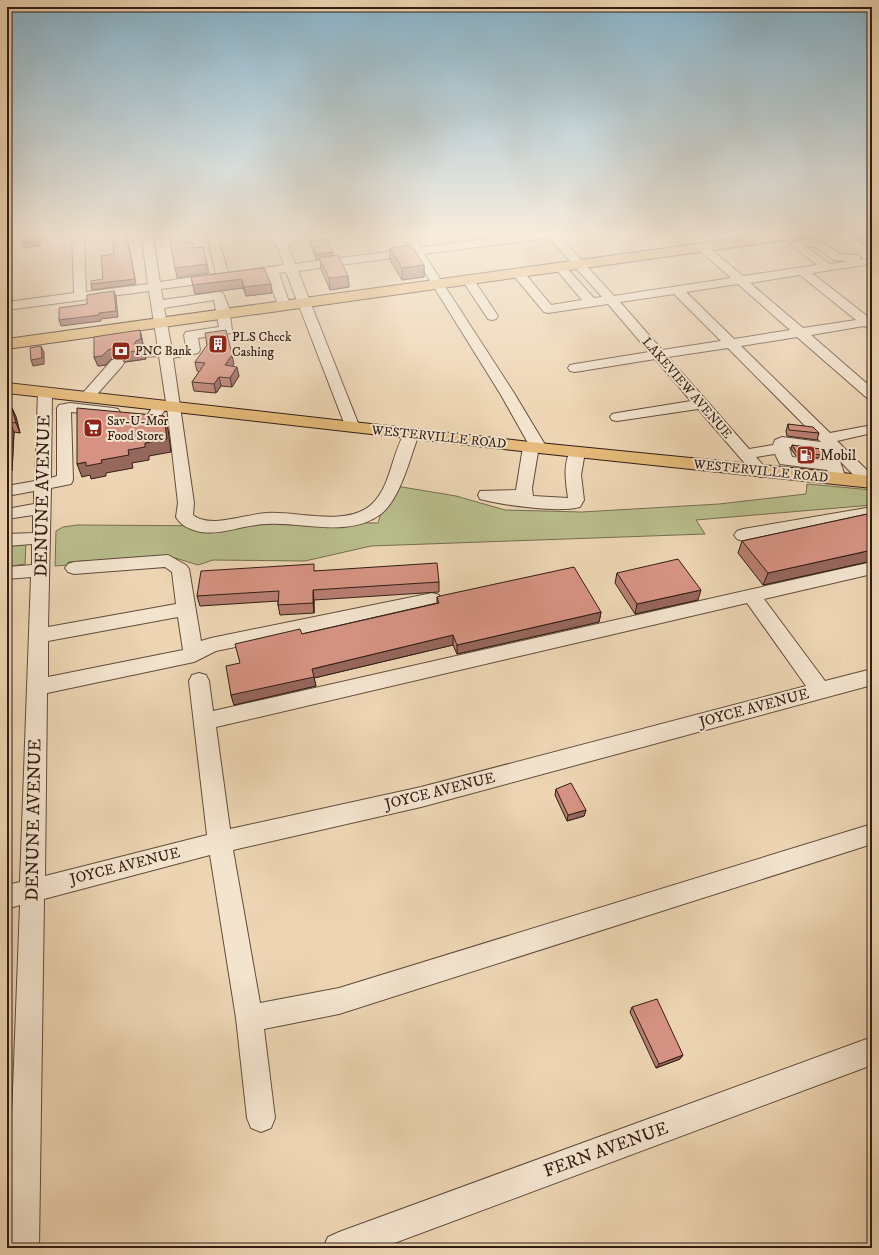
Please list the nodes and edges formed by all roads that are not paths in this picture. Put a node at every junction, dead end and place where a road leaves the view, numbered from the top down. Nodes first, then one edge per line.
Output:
1 (80, 292) edge
2 (113, 292) edge
3 (155, 292) edge
4 (184, 292) edge
5 (279, 292) edge
6 (299, 292) edge
7 (381, 292) edge
8 (442, 292) edge
9 (476, 292) edge
10 (533, 292) edge
11 (581, 292) edge
12 (603, 292) edge
13 (667, 292) edge
14 (679, 292) edge
15 (753, 292) edge
16 (828, 292) edge
17 (80, 296) junction
18 (611, 300) junction
19 (186, 301) junction
20 (303, 302) junction
21 (591, 303) junction
22 (157, 305) junction
23 (284, 305) junction
24 (7, 306) edge
25 (224, 313) junction
26 (492, 316) dead end
27 (160, 322) junction
28 (869, 324) edge
29 (800, 332) junction
30 (7, 344) edge
31 (731, 344) junction
32 (165, 353) junction
33 (145, 354) dead end
34 (658, 355) junction
35 (117, 363) dead end
36 (575, 368) dead end
37 (7, 388) edge
38 (45, 392) junction
39 (872, 395) edge
40 (87, 397) junction
41 (701, 404) junction
42 (117, 406) junction
43 (166, 412) junction
44 (617, 417) dead end
45 (353, 428) junction
46 (872, 429) edge
47 (411, 434) junction
48 (828, 438) junction
49 (535, 448) junction
50 (577, 452) junction
51 (745, 454) junction
52 (787, 458) junction
53 (831, 465) junction
54 (761, 472) junction
55 (871, 482) edge
56 (42, 485) junction
57 (7, 491) edge
58 (41, 508) junction
59 (872, 512) edge
60 (7, 514) edge
61 (743, 535) dead end
62 (40, 538) junction
63 (7, 540) edge
64 (74, 568) dead end
65 (872, 568) edge
66 (41, 570) junction
67 (7, 573) edge
68 (750, 595) junction
69 (432, 600) dead end
70 (186, 609) junction
71 (39, 636) junction
72 (194, 655) junction
73 (872, 677) edge
74 (199, 681) dead end
75 (37, 687) junction
76 (820, 691) junction
77 (205, 721) junction
78 (872, 834) edge
79 (220, 842) junction
80 (32, 890) junction
81 (7, 897) edge
82 (249, 1018) junction
83 (872, 1051) edge
84 (261, 1118) dead end
85 (23, 1248) edge
86 (339, 1248) edge

1 - 17 street
2 - 17 street
3 - 22 street
4 - 19 street
5 - 23 street
6 - 20 street
7 - 20 main road
8 - 49 street
9 - 26 street
10 - 21 street
11 - 21 street
12 - 18 street, LAKEVIEW AVENUE
13 - 18 street
14 - 31 street
15 - 29 street
16 - 28 street
17 - 24 street
18 - 21 street
18 - 34 street, LAKEVIEW AVENUE
19 - 22 street
19 - 25 street
20 - 23 main road
20 - 45 street
22 - 27 street
23 - 25 main road
25 - 27 main road
25 - 32 street
27 - 30 main road
27 - 32 street
28 - 29 street
29 - 31 street
29 - 39 street
31 - 34 street
31 - 48 street
32 - 33 street
32 - 43 street
34 - 36 street
34 - 41 street, LAKEVIEW AVENUE
35 - 40 street
37 - 38 main road, WESTERVILLE ROAD
38 - 40 main road, WESTERVILLE ROAD
38 - 56 street, DENUNE AVENUE
40 - 42 main road, WESTERVILLE ROAD
41 - 44 street
41 - 51 street, LAKEVIEW AVENUE
42 - 43 main road, WESTERVILLE ROAD
42 - 56 street
43 - 45 main road, WESTERVILLE ROAD
43 - 47 street
45 - 47 main road, WESTERVILLE ROAD
46 - 48 street
47 - 49 main road, WESTERVILLE ROAD
48 - 55 street
49 - 50 main road, WESTERVILLE ROAD
49 - 50 street
50 - 54 main road, WESTERVILLE ROAD
51 - 52 street
51 - 54 street, LAKEVIEW AVENUE
52 - 53 main road, WESTERVILLE ROAD
52 - 53 street
52 - 54 main road, WESTERVILLE ROAD
53 - 55 main road, WESTERVILLE ROAD
56 - 57 street
56 - 58 street, DENUNE AVENUE
58 - 60 street
58 - 62 street, DENUNE AVENUE
59 - 61 street
62 - 63 street
62 - 66 street, DENUNE AVENUE
64 - 70 street
65 - 68 street
66 - 67 street
66 - 71 street, DENUNE AVENUE
68 - 76 street
68 - 77 street
69 - 72 street
70 - 71 street
70 - 72 street
71 - 75 street, DENUNE AVENUE
72 - 75 street
73 - 76 street, JOYCE AVENUE
74 - 77 street
75 - 80 street, DENUNE AVENUE
76 - 79 street, JOYCE AVENUE
77 - 79 street
78 - 82 street
79 - 80 street, JOYCE AVENUE
79 - 82 street
80 - 81 street, JOYCE AVENUE
80 - 85 street, DENUNE AVENUE
82 - 84 street
83 - 86 street, FERN AVENUE

